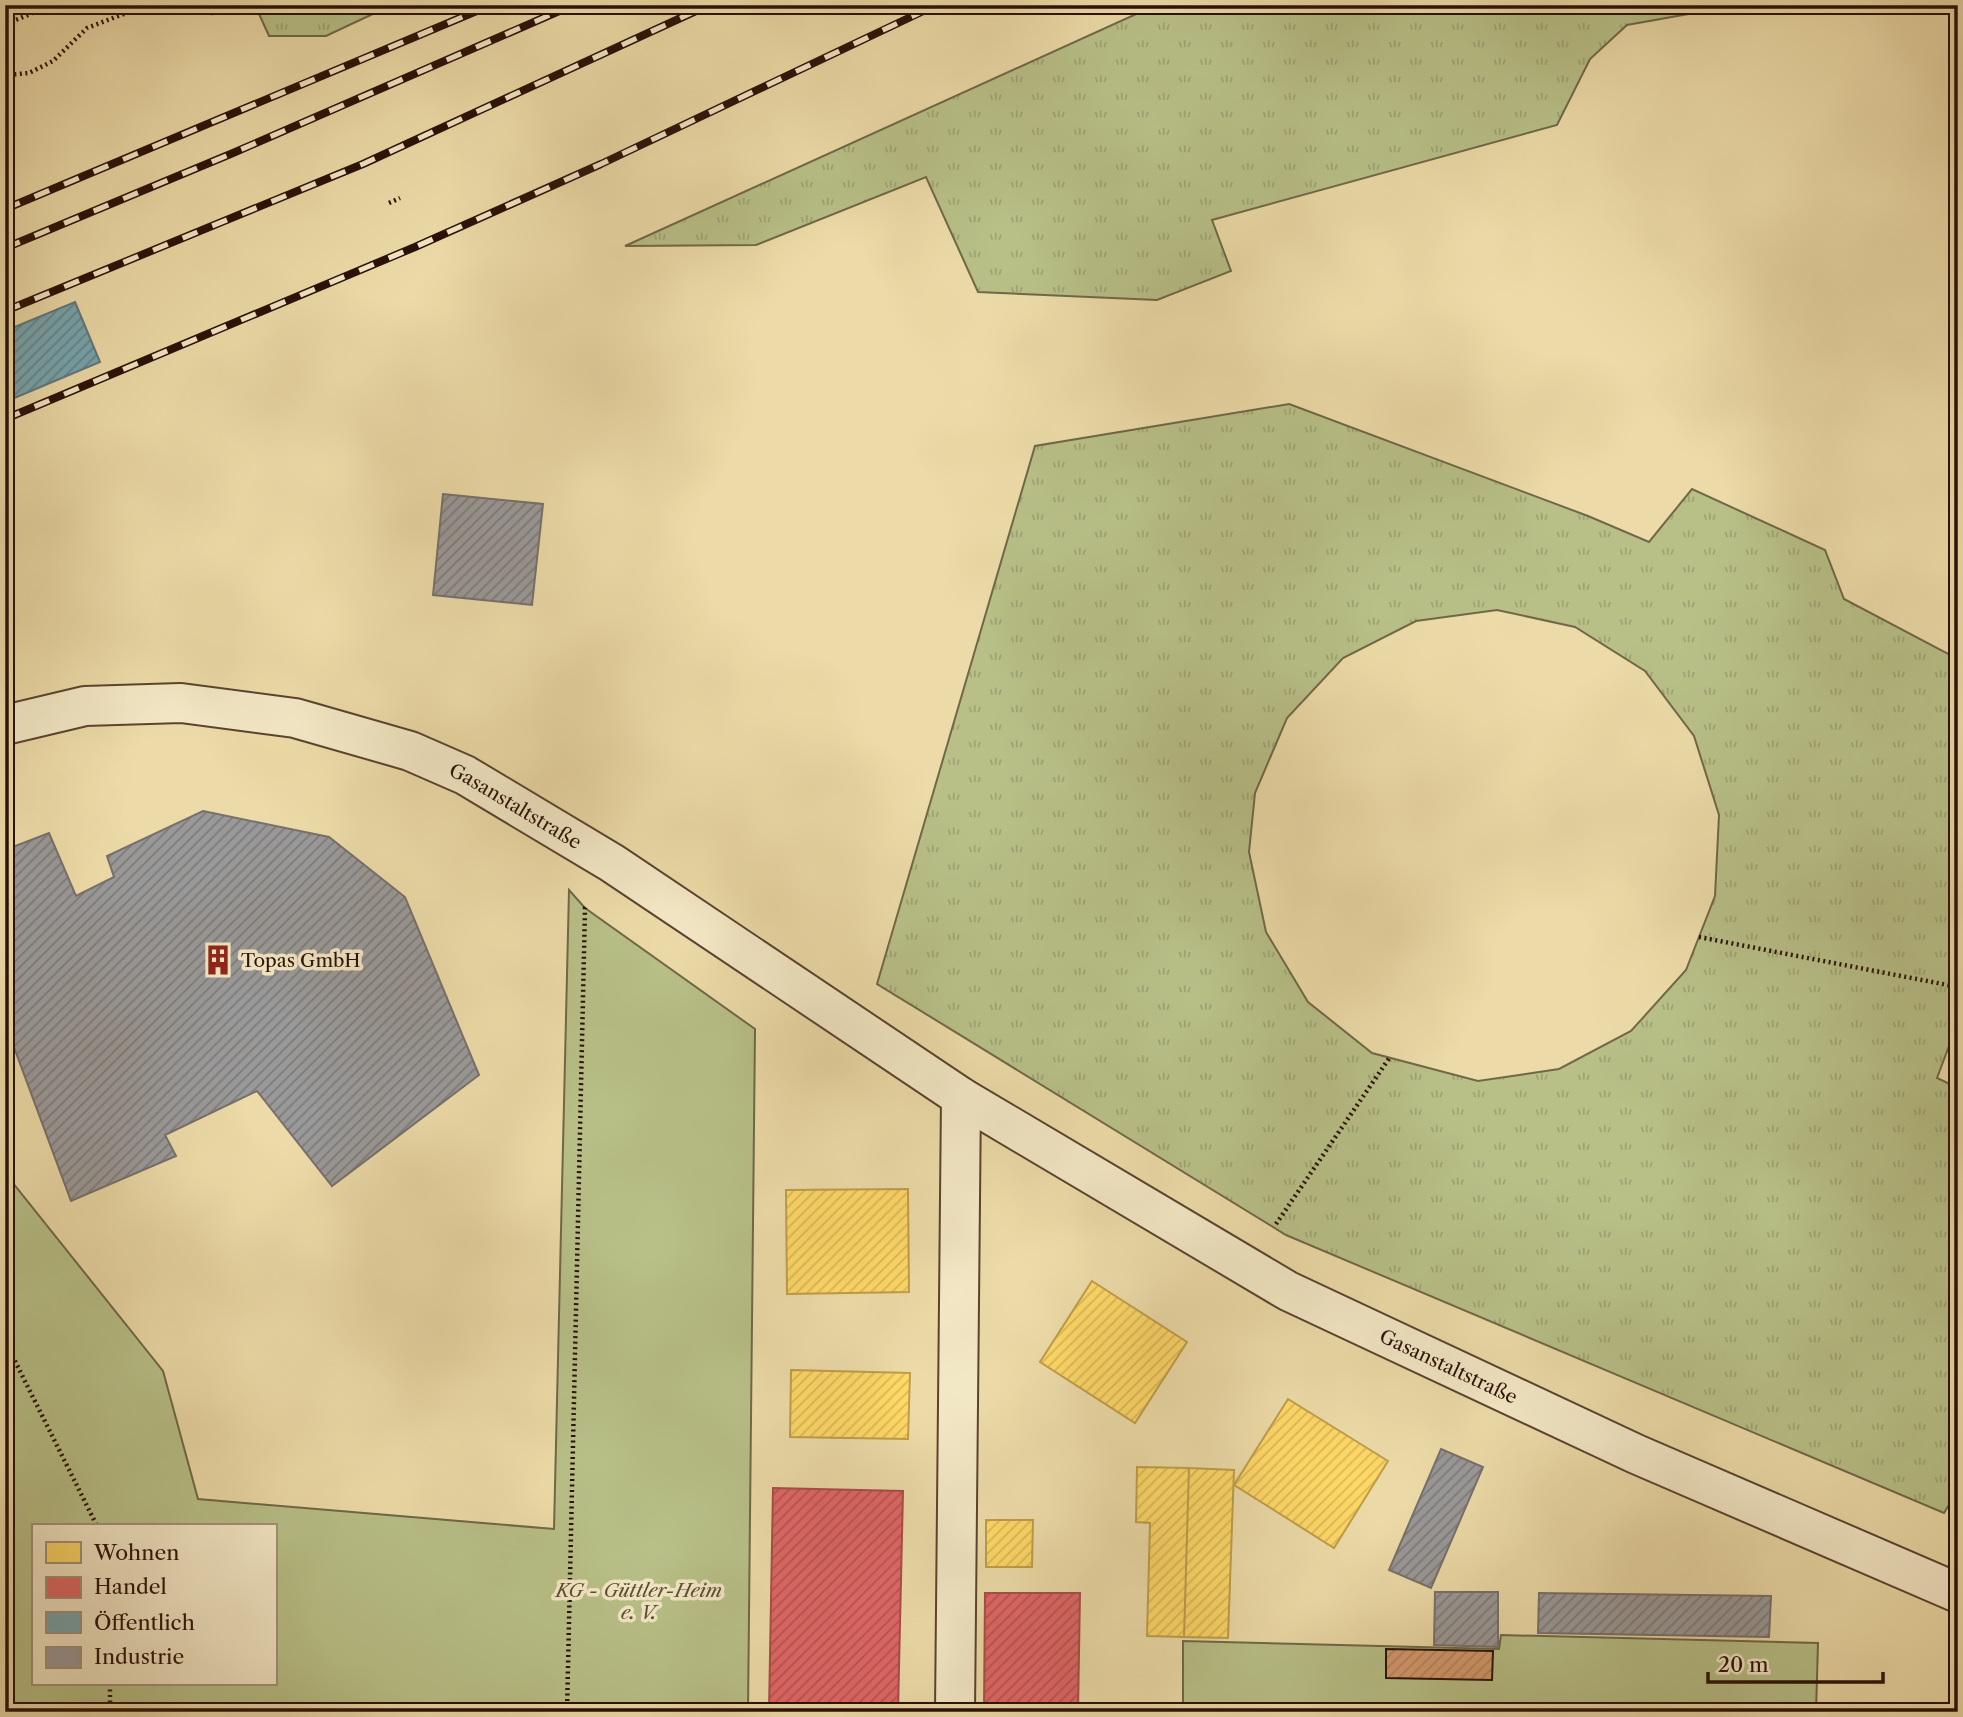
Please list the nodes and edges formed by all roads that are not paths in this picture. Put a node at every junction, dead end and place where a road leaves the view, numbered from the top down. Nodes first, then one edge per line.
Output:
1 (5, 724) edge
2 (961, 1097) junction
3 (1958, 1593) edge
4 (955, 1712) edge

1 - 2 street, Gasanstaltstraße
2 - 3 street, Gasanstaltstraße
2 - 4 street

